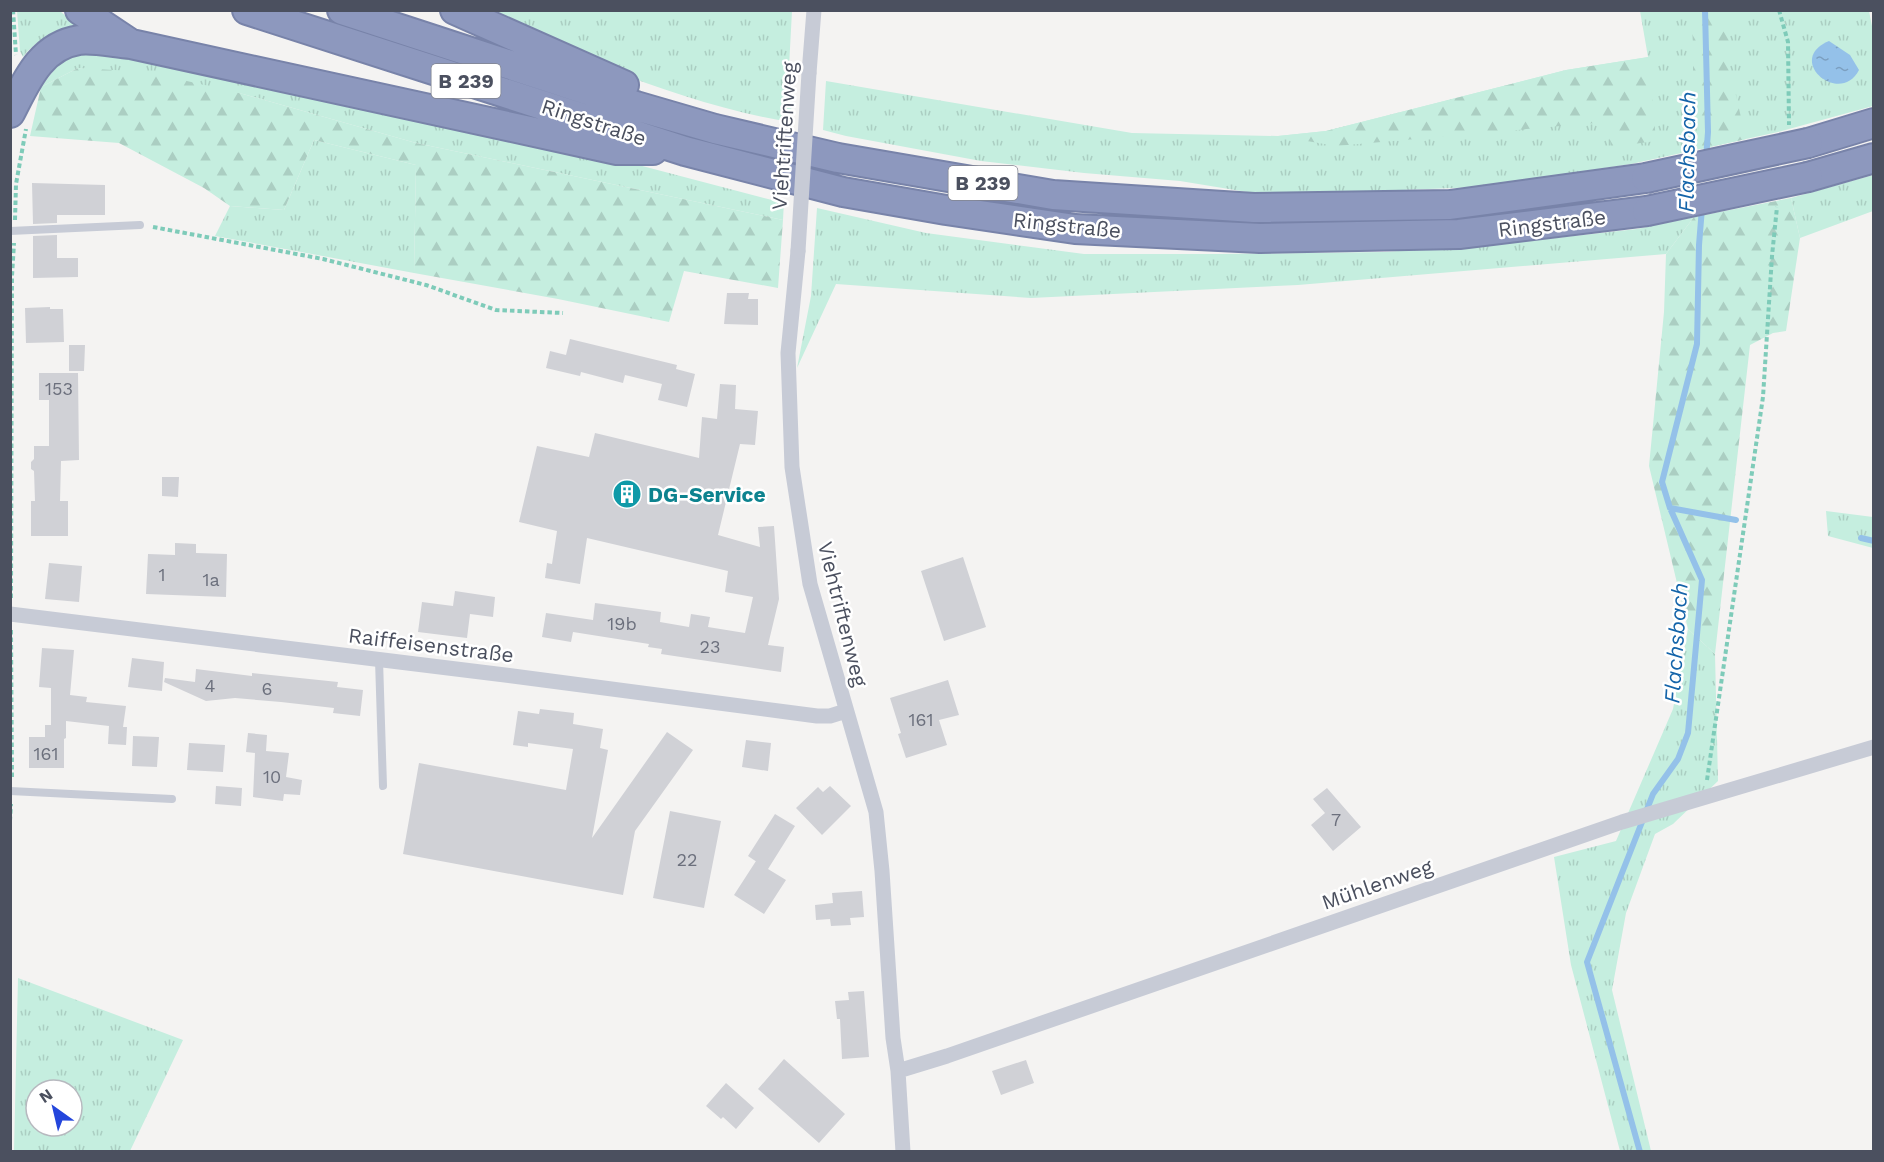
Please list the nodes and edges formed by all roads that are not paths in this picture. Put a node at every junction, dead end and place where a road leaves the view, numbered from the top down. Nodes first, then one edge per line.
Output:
1 (80, 10) edge
2 (247, 10) edge
3 (342, 10) edge
4 (455, 10) edge
5 (814, 10) edge
6 (131, 44) junction
7 (18, 120) edge
8 (1874, 123) edge
9 (715, 129) junction
10 (684, 151) junction
11 (1874, 158) edge
12 (140, 225) road end
13 (12, 231) edge
14 (11, 614) edge
15 (379, 660) junction
16 (846, 711) junction
17 (1874, 747) edge
18 (382, 786) dead end
19 (11, 791) edge
20 (172, 799) dead end
21 (898, 1071) junction
22 (903, 1152) edge

1 - 6 highway
2 - 10 highway, Ringstraße / B 239
3 - 9 highway, Ringstraße / B 239
4 - 9 highway
5 - 16 street, Viehtriftenweg, bridge
6 - 7 highway
6 - 10 highway
8 - 9 highway, Ringstraße / B 239, bridge
10 - 11 highway, Ringstraße / B 239, bridge
12 - 13 lane
14 - 15 street, Raiffeisenstraße
15 - 16 street, Raiffeisenstraße
15 - 18 lane
16 - 21 street, Viehtriftenweg
17 - 21 street, Mühlenweg
19 - 20 lane
21 - 22 street, Viehtriftenweg

